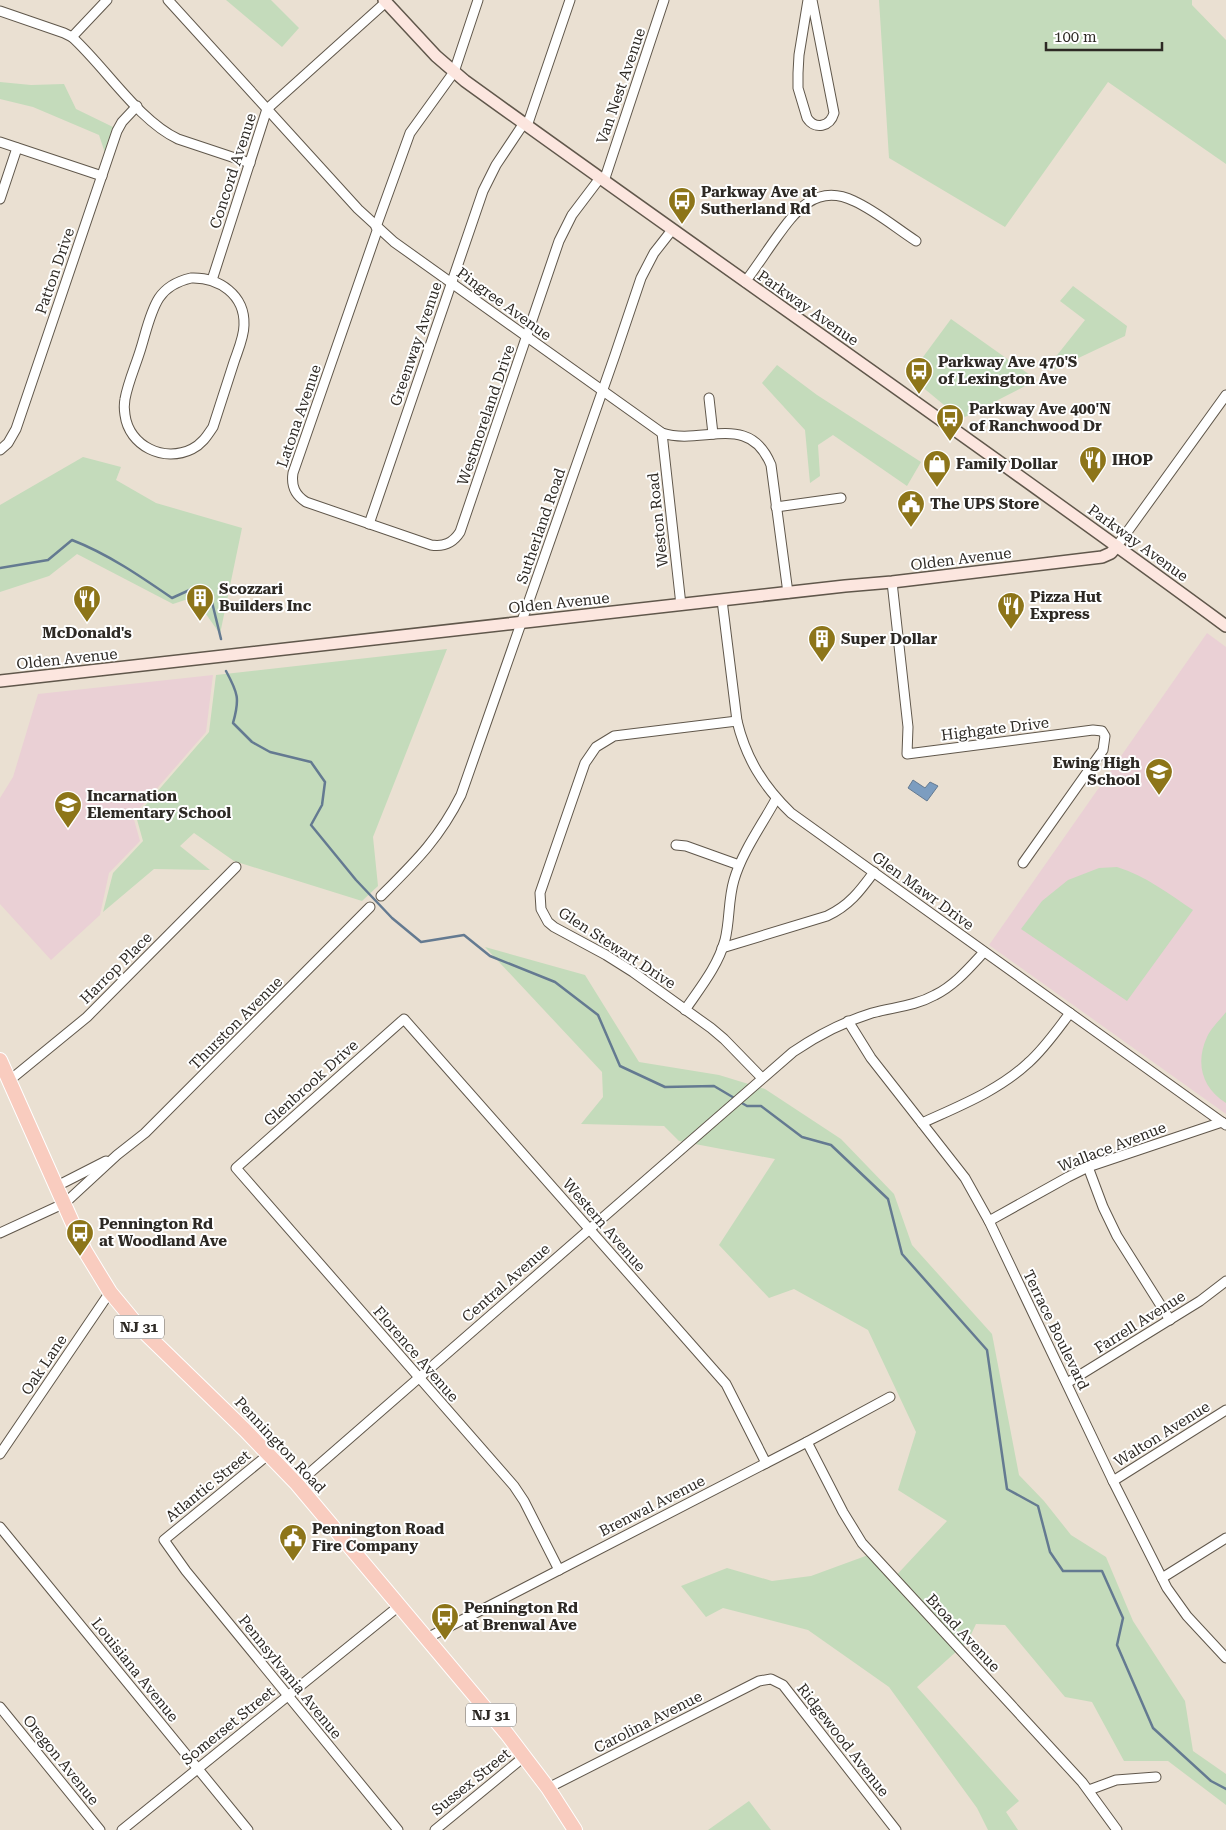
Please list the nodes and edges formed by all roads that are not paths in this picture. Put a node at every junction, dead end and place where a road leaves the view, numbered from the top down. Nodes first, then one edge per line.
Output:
1 (107, 0) edge
2 (168, 0) edge
3 (478, 0) edge
4 (570, 0) edge
5 (664, 0) edge
6 (808, 0) edge
7 (812, 0) edge
8 (385, 1) edge
9 (0, 11) edge
10 (72, 38) junction
11 (454, 72) junction
12 (137, 106) junction
13 (267, 109) junction
14 (525, 125) junction
15 (0, 142) edge
16 (17, 148) junction
17 (250, 163) junction
18 (102, 176) junction
19 (602, 179) junction
20 (0, 199) edge
21 (377, 228) junction
22 (672, 230) junction
23 (916, 241) dead end
24 (212, 280) junction
25 (745, 282) junction
26 (452, 283) junction
27 (527, 337) junction
28 (602, 391) junction
29 (1226, 395) edge
30 (709, 398) dead end
31 (662, 433) junction
32 (713, 434) junction
33 (2, 449) edge
34 (841, 498) dead end
35 (776, 507) junction
36 (369, 524) junction
37 (440, 546) joint
38 (1117, 546) junction
39 (892, 582) junction
40 (788, 592) junction
41 (722, 600) junction
42 (681, 605) junction
43 (522, 623) junction
44 (1226, 626) edge
45 (0, 681) edge
46 (737, 721) junction
47 (776, 799) junction
48 (676, 845) dead end
49 (1023, 863) dead end
50 (739, 865) junction
51 (236, 867) dead end
52 (874, 872) junction
53 (381, 896) dead end
54 (370, 907) dead end
55 (722, 948) junction
56 (984, 952) junction
57 (685, 1010) junction
58 (1070, 1013) junction
59 (404, 1019) joint
60 (848, 1021) junction
61 (0, 1060) edge
62 (762, 1078) junction
63 (10, 1080) junction
64 (922, 1124) junction
65 (1224, 1124) edge
66 (117, 1155) junction
67 (1088, 1167) junction
68 (236, 1168) joint
69 (57, 1186) junction
70 (64, 1203) junction
71 (989, 1221) junction
72 (589, 1229) junction
73 (0, 1232) edge
74 (1226, 1281) edge
75 (110, 1292) junction
76 (1170, 1320) junction
77 (418, 1378) junction
78 (1067, 1383) junction
79 (890, 1397) dead end
80 (1226, 1410) edge
81 (807, 1442) junction
82 (0, 1454) edge
83 (269, 1454) junction
84 (766, 1463) junction
85 (1114, 1481) junction
86 (297, 1484) junction
87 (0, 1527) edge
88 (1226, 1538) edge
89 (164, 1540) joint
90 (559, 1570) junction
91 (1162, 1578) junction
92 (399, 1606) junction
93 (426, 1638) junction
94 (1226, 1658) edge
95 (762, 1680) joint
96 (287, 1696) junction
97 (0, 1707) edge
98 (524, 1756) junction
99 (198, 1769) junction
100 (1156, 1777) dead end
101 (548, 1788) junction
102 (1089, 1790) junction
103 (100, 1830) edge
104 (122, 1830) edge
105 (248, 1830) edge
106 (398, 1830) edge
107 (434, 1830) edge
108 (575, 1830) edge
109 (896, 1830) edge
110 (1117, 1830) edge

1 - 10 street
2 - 13 street, Pingree Avenue
3 - 11 street, Latona Avenue
4 - 14 street, Greenway Avenue
5 - 19 street, Van Nest Avenue
6 - 7 street
8 - 11 main road, Parkway Avenue
8 - 13 street, Concord Avenue
9 - 10 street
10 - 12 street
11 - 14 main road, Parkway Avenue
11 - 21 street, Latona Avenue
12 - 17 street
12 - 18 street, Patton Drive
13 - 17 street, Concord Avenue
13 - 21 street, Pingree Avenue
14 - 19 main road, Parkway Avenue
14 - 26 street, Greenway Avenue
15 - 16 street
16 - 18 street
16 - 20 street
17 - 24 street, Concord Avenue
18 - 33 street, Patton Drive
19 - 22 main road, Parkway Avenue
19 - 27 street, Westmoreland Drive
21 - 26 street, Pingree Avenue
21 - 36 street, Latona Avenue
22 - 25 main road, Parkway Avenue
22 - 28 street, Sutherland Road
23 - 25 street
24 - 24 street
25 - 38 main road, Parkway Avenue
26 - 27 street, Pingree Avenue
26 - 36 street, Greenway Avenue
27 - 28 street, Pingree Avenue
27 - 37 street, Westmoreland Drive
28 - 31 street, Pingree Avenue
28 - 43 street, Sutherland Road
29 - 38 street
30 - 32 street
31 - 32 street, Pingree Avenue
31 - 42 street, Weston Road
32 - 35 street, Pingree Avenue
34 - 35 street
35 - 40 street, Pingree Avenue
36 - 37 street, Latona Avenue
38 - 39 main road, Olden Avenue
38 - 44 main road, Parkway Avenue
39 - 40 main road, Olden Avenue
39 - 49 street, Highgate Drive
40 - 41 main road, Olden Avenue
41 - 42 main road, Olden Avenue
41 - 46 street, Glen Mawr Drive
42 - 43 main road, Olden Avenue
43 - 45 main road, Olden Avenue
43 - 53 street, Sutherland Road
46 - 47 street, Glen Mawr Drive
46 - 57 street, Glen Stewart Drive
47 - 50 street
47 - 52 street, Glen Mawr Drive
48 - 50 street
50 - 55 street
51 - 63 street, Harrop Place
52 - 55 street
52 - 56 street, Glen Mawr Drive
54 - 66 street, Thurston Avenue
55 - 57 street
56 - 58 street, Glen Mawr Drive
56 - 60 street, Central Avenue
57 - 62 street, Glen Stewart Drive
58 - 64 street
58 - 65 street, Glen Mawr Drive
59 - 68 street, Glenbrook Drive
59 - 72 street, Western Avenue
60 - 62 street, Central Avenue
60 - 64 street, Terrace Boulevard
61 - 63 main road, Pennington Road / NJ 31
62 - 72 street, Central Avenue
63 - 69 main road, Pennington Road / NJ 31
64 - 71 street, Terrace Boulevard
65 - 67 street, Wallace Avenue
66 - 69 street, Thurston Avenue
66 - 70 street, Thurston Avenue
67 - 71 street, Wallace Avenue
67 - 76 street
68 - 77 street, Florence Avenue
69 - 70 main road, Pennington Road / NJ 31
70 - 73 street, Thurston Avenue
70 - 75 main road, Pennington Road / NJ 31
71 - 78 street, Terrace Boulevard
72 - 77 street, Central Avenue
72 - 84 street, Western Avenue
74 - 76 street, Farrell Avenue
75 - 82 street, Oak Lane
75 - 83 main road, Pennington Road / NJ 31
76 - 78 street, Farrell Avenue
77 - 86 street, Central Avenue
77 - 90 street, Florence Avenue
78 - 85 street, Terrace Boulevard
79 - 81 street, Brenwal Avenue
80 - 85 street, Walton Avenue
81 - 84 street, Brenwal Avenue
81 - 102 street, Broad Avenue
83 - 86 main road, Pennington Road / NJ 31
83 - 89 street, Atlantic Street
84 - 90 street, Brenwal Avenue
85 - 91 street, Terrace Boulevard
86 - 92 main road, Pennington Road / NJ 31
87 - 99 street, Louisiana Avenue
88 - 91 street
89 - 96 street, Pennsylvania Avenue
90 - 93 street, Brenwal Avenue
91 - 94 street, Terrace Boulevard
92 - 93 main road, Pennington Road / NJ 31
92 - 96 street, Somerset Street
93 - 98 main road, Pennington Road / NJ 31
95 - 101 street, Carolina Avenue
95 - 109 street, Ridgewood Avenue
96 - 99 street, Somerset Street
96 - 106 street, Pennsylvania Avenue
97 - 103 street, Oregon Avenue
98 - 101 main road, Pennington Road / NJ 31
98 - 107 street, Sussex Street
99 - 104 street, Somerset Street
99 - 105 street, Louisiana Avenue
100 - 102 street
101 - 108 main road, Pennington Road / NJ 31
102 - 110 street, Broad Avenue

